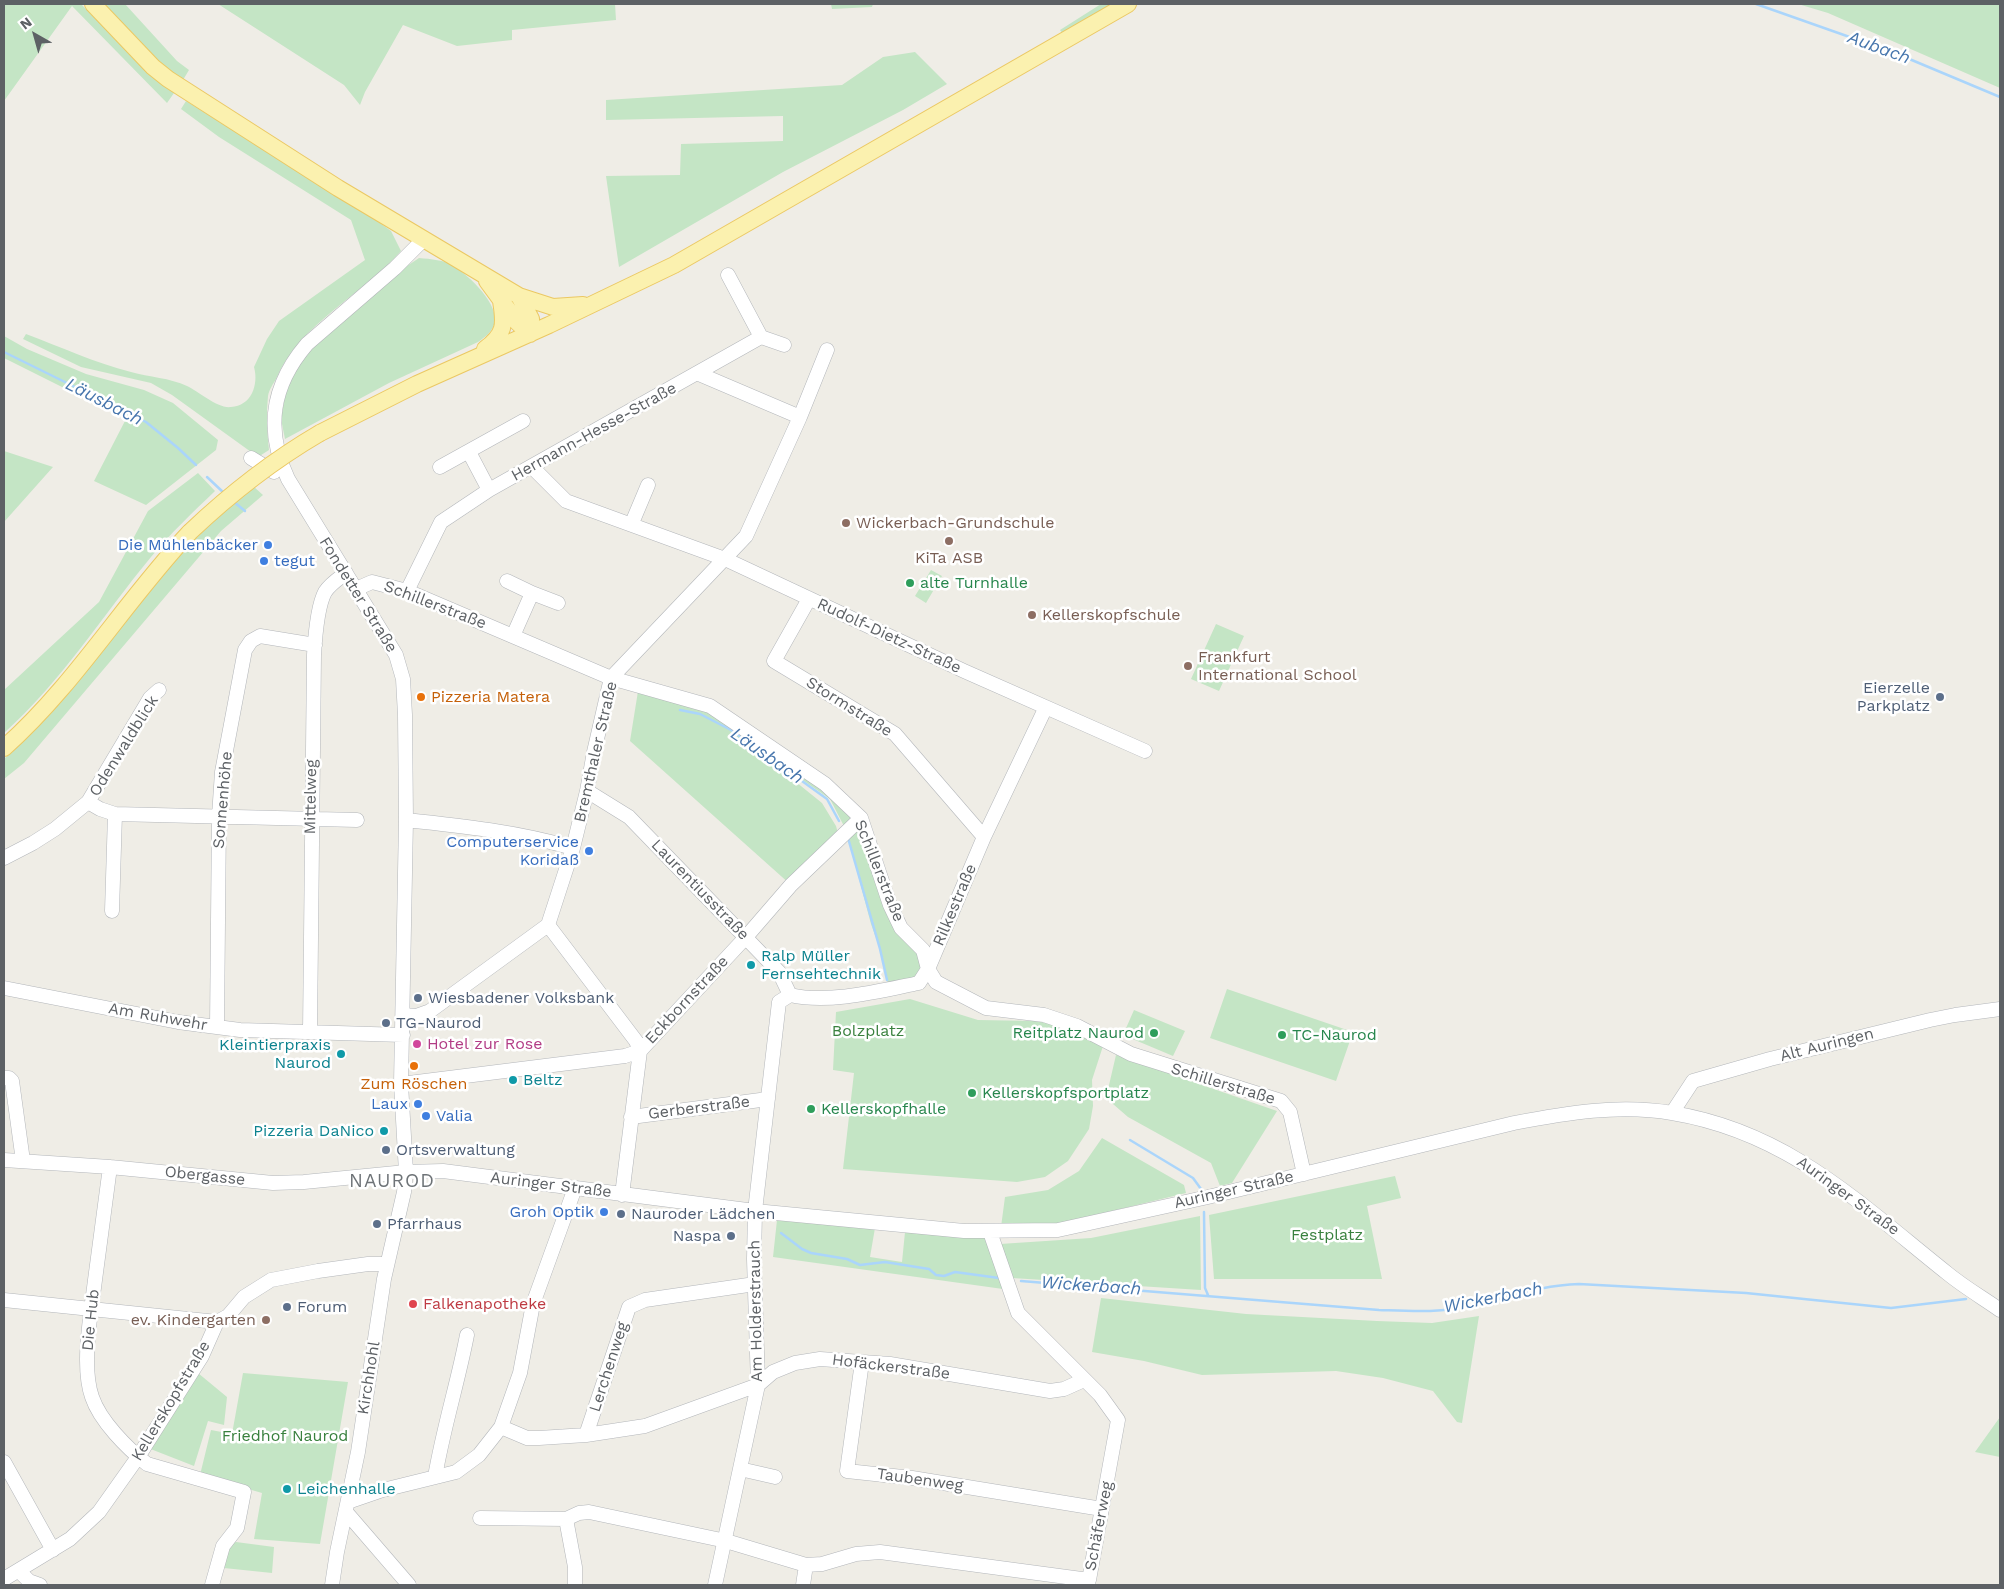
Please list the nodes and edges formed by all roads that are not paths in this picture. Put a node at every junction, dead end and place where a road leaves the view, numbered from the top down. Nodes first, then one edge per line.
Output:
1 (93, 4) edge
2 (1128, 4) edge
3 (424, 239) junction
4 (474, 269) junction
5 (728, 275) dead end
6 (519, 296) junction
7 (501, 299) junction
8 (597, 302) junction
9 (530, 334) junction
10 (761, 337) junction
11 (784, 345) dead end
12 (827, 350) dead end
13 (467, 362) junction
14 (699, 374) junction
15 (800, 417) junction
16 (523, 421) dead end
17 (470, 452) junction
18 (251, 458) dead end
19 (532, 467) junction
20 (440, 468) dead end
21 (288, 480) junction
22 (648, 485) dead end
23 (489, 490) junction
24 (632, 523) junction
25 (725, 558) junction
26 (346, 573) junction
27 (507, 581) dead end
28 (356, 589) junction
29 (407, 591) junction
30 (532, 593) junction
31 (809, 599) junction
32 (558, 603) dead end
33 (513, 636) junction
34 (315, 645) junction
35 (611, 678) junction
36 (159, 690) dead end
37 (1045, 709) junction
38 (4, 748) edge
39 (1144, 751) dead end
40 (587, 791) junction
41 (88, 802) junction
42 (115, 814) junction
43 (219, 816) junction
44 (861, 818) junction
45 (311, 819) junction
46 (358, 820) dead end
47 (406, 820) junction
48 (984, 837) junction
49 (573, 848) junction
50 (4, 858) edge
51 (112, 911) dead end
52 (548, 925) junction
53 (746, 937) junction
54 (928, 969) junction
55 (4, 988) edge
56 (790, 995) junction
57 (2000, 1009) edge
58 (403, 1015) junction
59 (217, 1027) junction
60 (310, 1032) junction
61 (403, 1035) junction
62 (640, 1051) junction
63 (4, 1078) edge
64 (401, 1084) junction
65 (768, 1099) junction
66 (1672, 1113) junction
67 (631, 1117) junction
68 (4, 1160) edge
69 (23, 1161) junction
70 (110, 1167) junction
71 (406, 1172) junction
72 (1304, 1174) junction
73 (575, 1188) junction
74 (622, 1194) junction
75 (756, 1211) junction
76 (990, 1232) junction
77 (388, 1264) junction
78 (755, 1284) junction
79 (4, 1300) edge
80 (92, 1309) junction
81 (2000, 1310) edge
82 (217, 1322) junction
83 (467, 1334) dead end
84 (862, 1362) junction
85 (1084, 1380) junction
86 (758, 1385) junction
87 (501, 1427) junction
88 (586, 1435) junction
89 (138, 1456) junction
90 (4, 1462) edge
91 (740, 1469) junction
92 (775, 1476) dead end
93 (435, 1477) junction
94 (347, 1507) junction
95 (1102, 1509) junction
96 (480, 1518) dead end
97 (566, 1520) junction
98 (726, 1541) junction
99 (53, 1550) junction
100 (806, 1565) junction
101 (19, 1571) junction
102 (4, 1579) edge
103 (40, 1585) edge
104 (212, 1585) edge
105 (332, 1585) edge
106 (409, 1585) edge
107 (575, 1585) edge
108 (715, 1585) edge
109 (803, 1585) edge

1 - 3 main road
2 - 8 main road
3 - 4 main road
3 - 21 street, Fondetter Straße
4 - 6 main road
4 - 7 main road
5 - 10 street
6 - 8 main road
6 - 9 main road
7 - 9 main road
7 - 13 main road
8 - 9 main road
9 - 13 main road
10 - 11 street
10 - 14 street, Hermann-Hesse-Straße
12 - 15 street, Bremthaler Straße
13 - 38 main road, bridge
14 - 15 street
14 - 19 street, Hermann-Hesse-Straße
15 - 25 street, Bremthaler Straße
16 - 17 street
17 - 20 street
17 - 23 street
18 - 21 street
19 - 23 street, Hermann-Hesse-Straße
19 - 24 street, Rudolf-Dietz-Straße
21 - 26 street, Fondetter Straße
22 - 24 street
23 - 29 street, Hermann-Hesse-Straße
24 - 25 street, Rudolf-Dietz-Straße
25 - 31 street, Rudolf-Dietz-Straße
25 - 35 street, Bremthaler Straße
26 - 28 street, Fondetter Straße
26 - 34 street, Mittelweg
27 - 30 street
28 - 29 street, Schillerstraße
28 - 47 street, Fondetter Straße
29 - 33 street, Schillerstraße
30 - 32 street
30 - 33 street
31 - 37 street, Rudolf-Dietz-Straße
31 - 48 street, Stormstraße
33 - 35 street, Schillerstraße
34 - 43 street, Sonnenhöhe
34 - 45 street, Mittelweg
35 - 40 street, Bremthaler Straße
35 - 44 street, Schillerstraße
36 - 41 street, Odenwaldblick
37 - 39 street, Rudolf-Dietz-Straße
37 - 48 street, Rilkestraße
40 - 49 street, Bremthaler Straße
40 - 53 street, Laurentiusstraße
41 - 42 street, Odenwaldblick
41 - 50 street, Odenwaldblick
42 - 43 street, Odenwaldblick
42 - 51 street, Odenwaldblick
43 - 45 street, Odenwaldblick
43 - 59 street, Sonnenhöhe
44 - 53 street, Eckbornstraße
44 - 54 street, Schillerstraße
45 - 46 street, Odenwaldblick
45 - 60 street, Mittelweg
47 - 49 street
47 - 58 street, Fondetter Straße
48 - 54 street, Rilkestraße
49 - 52 street, Bremthaler Straße
52 - 58 street
52 - 62 street
53 - 56 street, Laurentiusstraße
53 - 62 street, Eckbornstraße
54 - 56 street, Rilkestraße
54 - 72 street, Schillerstraße
55 - 59 street, Am Ruhwehr
56 - 65 street
57 - 66 street, Alt Auringen
58 - 61 street, Fondetter Straße
59 - 60 street, Am Ruhwehr
60 - 61 street, Am Ruhwehr
61 - 64 street, Fondetter Straße
62 - 64 street, Eckbornstraße
62 - 67 street
63 - 69 street
64 - 71 street, Fondetter Straße
65 - 67 street, Gerberstraße
65 - 75 street
66 - 72 street, Auringer Straße
66 - 81 street, Auringer Straße
67 - 74 street
68 - 69 street, Obergasse
69 - 70 street, Obergasse
70 - 71 street, Obergasse
70 - 80 street, Die Hub
71 - 73 street, Auringer Straße
71 - 77 street, Kirchhohl
72 - 76 street, Auringer Straße
73 - 74 street, Auringer Straße
73 - 87 street
74 - 75 street, Auringer Straße
75 - 76 street, Auringer Straße
75 - 78 street, Am Holderstrauch
76 - 85 street, Schäferweg
77 - 82 street, Kellerskopfstraße
77 - 94 street, Kirchhohl
78 - 86 street, Am Holderstrauch
78 - 88 street, Lerchenweg
79 - 80 street
80 - 82 street
80 - 89 street, Die Hub
82 - 89 street, Kellerskopfstraße
83 - 93 street
84 - 85 street, Hofäckerstraße
84 - 86 street, Hofäckerstraße
84 - 95 street, Taubenweg
85 - 95 street, Schäferweg
86 - 88 street, Hofäckerstraße
86 - 91 street, Am Holderstrauch
87 - 88 street, Hofäckerstraße
87 - 93 street
89 - 99 street, Kellerskopfstraße
89 - 104 street, Die Hub
90 - 99 street
91 - 92 street
91 - 98 street, Am Holderstrauch
93 - 94 street
94 - 105 street, Kirchhohl
94 - 106 street
95 - 100 street, Schäferweg
96 - 97 street
97 - 98 street, Schäferweg
97 - 107 street
98 - 100 street, Schäferweg
98 - 108 street, Am Holderstrauch
99 - 101 street, Kellerskopfstraße
100 - 109 street
101 - 102 street, Kellerskopfstraße
101 - 103 street

